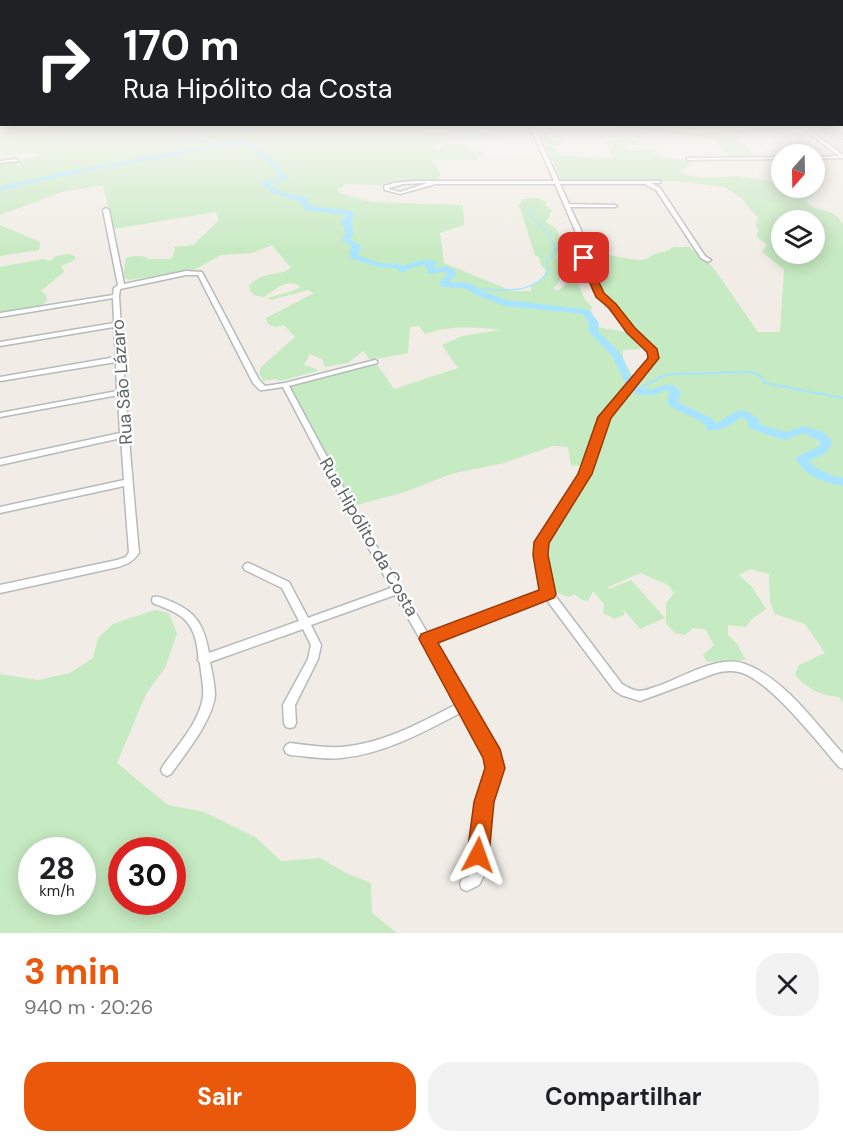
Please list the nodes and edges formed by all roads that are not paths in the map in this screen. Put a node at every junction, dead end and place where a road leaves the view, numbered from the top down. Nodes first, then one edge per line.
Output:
1 (549, 168) edge
2 (555, 182) junction
3 (639, 182) junction
4 (658, 182) dead end
5 (434, 183) junction
6 (566, 205) junction
7 (615, 206) dead end
8 (106, 210) dead end
9 (708, 260) dead end
10 (121, 286) junction
11 (116, 296) junction
12 (0, 315) edge
13 (118, 324) junction
14 (0, 344) edge
15 (119, 358) junction
16 (375, 362) dead end
17 (0, 379) edge
18 (285, 385) junction
19 (121, 393) junction
20 (0, 415) edge
21 (124, 435) junction
22 (0, 462) edge
23 (129, 482) junction
24 (0, 510) edge
25 (249, 567) dead end
26 (0, 589) edge
27 (398, 590) junction
28 (548, 594) junction
29 (157, 600) dead end
30 (304, 624) junction
31 (427, 639) junction
32 (203, 660) junction
33 (463, 706) junction
34 (290, 723) dead end
35 (290, 749) dead end
36 (843, 763) edge
37 (167, 770) dead end
38 (467, 885) dead end

1 - 2 street
2 - 3 street
2 - 5 street
2 - 6 street
3 - 4 street
3 - 9 street
5 - 5 street
6 - 7 street
6 - 28 street
8 - 10 street
10 - 11 street, Rua São Lázaro
10 - 18 street
11 - 12 street
11 - 13 street, Rua São Lázaro
13 - 14 street
13 - 15 street, Rua São Lázaro
15 - 17 street
15 - 19 street, Rua São Lázaro
16 - 18 street
18 - 27 street, Rua Hipólito da Costa
19 - 20 street
19 - 21 street, Rua São Lázaro
21 - 22 street
21 - 23 street, Rua São Lázaro
23 - 24 street
23 - 26 street, Rua São Lázaro
25 - 30 street
27 - 30 street
27 - 31 street, Rua Hipólito da Costa
28 - 31 street
28 - 36 street
29 - 32 street
30 - 32 street
30 - 34 street
31 - 33 street, Rua Hipólito da Costa
32 - 37 street
33 - 35 street
33 - 38 street, Rua Hipólito da Costa

